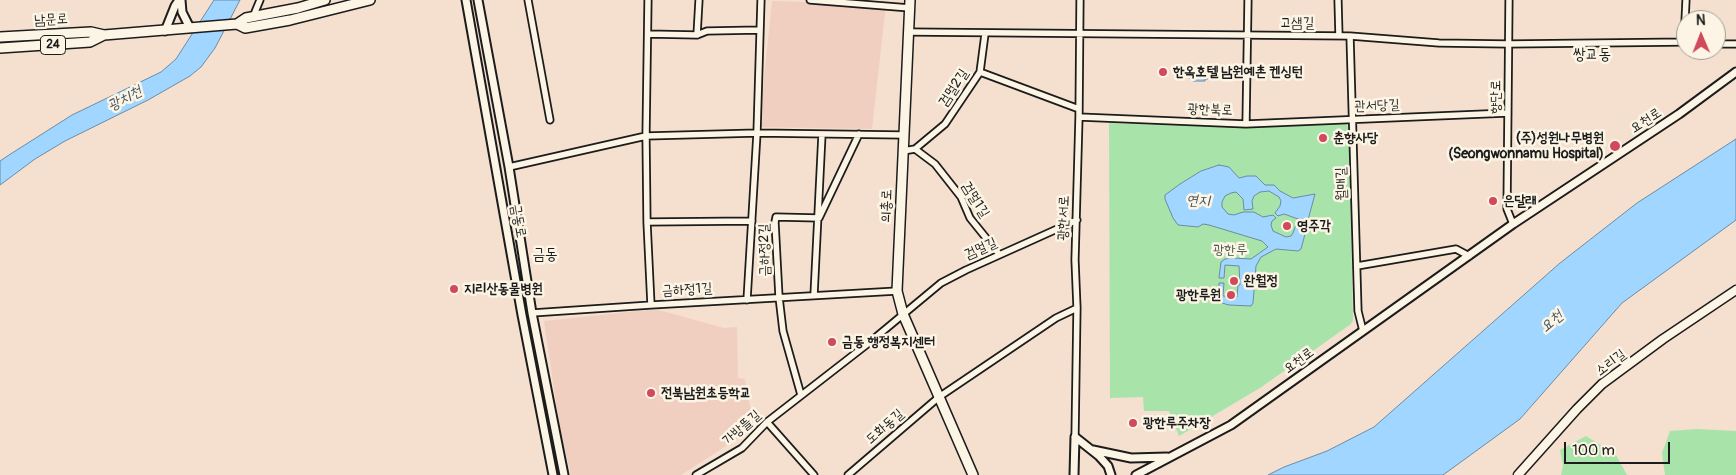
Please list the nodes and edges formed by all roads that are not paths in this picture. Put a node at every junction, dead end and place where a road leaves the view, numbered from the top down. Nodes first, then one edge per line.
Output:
1 (180, 0) edge
2 (260, 0) edge
3 (325, 0) edge
4 (370, 0) edge
5 (466, 0) edge
6 (478, 0) edge
7 (528, 0) edge
8 (648, 0) edge
9 (699, 0) edge
10 (761, 0) edge
11 (810, 0) edge
12 (1080, 0) edge
13 (1248, 0) edge
14 (1338, 0) edge
15 (1510, 0) edge
16 (825, 1) edge
17 (347, 3) edge
18 (910, 4) edge
19 (256, 16) junction
20 (237, 24) junction
21 (191, 28) junction
22 (760, 30) junction
23 (165, 31) junction
24 (909, 32) junction
25 (648, 34) junction
26 (986, 34) junction
27 (1080, 34) junction
28 (697, 35) junction
29 (104, 36) junction
30 (1247, 36) junction
31 (1339, 36) junction
32 (1350, 36) junction
33 (0, 37) edge
34 (1676, 42) edge
35 (1508, 44) junction
36 (0, 48) edge
37 (980, 72) junction
38 (1736, 72) edge
39 (1079, 109) junction
40 (1508, 113) junction
41 (1079, 117) junction
42 (1353, 119) junction
43 (550, 120) dead end
44 (1246, 124) junction
45 (757, 133) junction
46 (822, 134) junction
47 (859, 134) junction
48 (903, 135) junction
49 (646, 136) junction
50 (914, 149) junction
51 (903, 151) junction
52 (509, 167) junction
53 (819, 218) junction
54 (1077, 220) junction
55 (752, 221) junction
56 (647, 222) junction
57 (1513, 224) junction
58 (999, 254) junction
59 (1469, 256) junction
60 (1357, 266) junction
61 (1736, 290) edge
62 (897, 291) junction
63 (814, 295) junction
64 (779, 297) junction
65 (747, 300) junction
66 (651, 305) junction
67 (1077, 308) junction
68 (532, 313) junction
69 (903, 314) junction
70 (1363, 331) junction
71 (800, 395) junction
72 (939, 397) junction
73 (767, 422) junction
74 (1075, 437) junction
75 (1093, 450) junction
76 (1170, 457) junction
77 (1073, 474) edge
78 (553, 475) edge
79 (564, 475) edge
80 (696, 475) edge
81 (814, 475) edge
82 (848, 475) edge
83 (973, 475) edge
84 (1111, 475) edge
85 (1136, 475) edge
86 (1518, 475) edge

1 - 21 street
1 - 23 street
2 - 19 street
3 - 19 main road
4 - 17 main road
5 - 78 street, 금동로
6 - 52 street, 금동로
7 - 43 street
8 - 25 street, 금하정1길
9 - 28 street
10 - 22 street, 금하정2길
11 - 16 street, 의총로
12 - 27 street, 광한서로
13 - 30 street, 광한북로
14 - 31 street
15 - 35 street, 향단로
16 - 18 street, 의총로
17 - 20 main road
18 - 24 main road, 의총로
19 - 20 main road
20 - 21 main road, 남문로
21 - 23 main road, 남문로 / 24
22 - 28 street
22 - 45 street, 금하정2길
23 - 29 main road, 남문로 / 24
24 - 26 street, 고샘길
24 - 48 main road, 의총로
25 - 28 street
25 - 49 street, 금하정1길
26 - 27 street, 고샘길
26 - 37 street
27 - 30 street, 고샘길
27 - 39 street, 광한서로
29 - 33 main road, 남문로 / 24
29 - 36 main road, 남문로 / 24
30 - 31 street, 고샘길
30 - 44 street, 광한북로
31 - 32 street, 고샘길
32 - 35 street, 고샘길
32 - 42 street, 월매길
34 - 35 street, 고샘길
35 - 40 street, 향단로
37 - 39 street, 검멀2길
37 - 50 street, 검멀2길
38 - 57 street, 요천로
39 - 41 street, 광한서로
40 - 42 street, 관서당길
40 - 57 street, 향단로
41 - 44 street, 광한북로
41 - 54 street, 광한서로
42 - 44 street, 관서당길
42 - 60 street, 월매길
45 - 46 street
45 - 49 street
45 - 55 street, 금하정2길
46 - 47 street
46 - 53 street
47 - 48 street
47 - 53 street
48 - 51 main road, 의총로
49 - 52 street
49 - 56 street, 금하정1길
50 - 51 street
50 - 58 street, 검멀1길
51 - 62 main road, 의총로
52 - 68 street, 금동로
53 - 63 street
53 - 64 street, 금하정2길
54 - 58 street, 검멀길
54 - 67 street, 광한서로
55 - 56 street
55 - 65 street, 금하정2길
56 - 66 street, 금하정1길
57 - 59 street, 요천로
58 - 69 street, 검멀길
59 - 60 street
59 - 70 street, 요천로
60 - 70 street, 월매길
61 - 86 main road, 소리길
62 - 63 street
62 - 69 main road, 의총로
63 - 64 street
64 - 65 street
64 - 71 street
65 - 66 street, 금하정1길
66 - 68 street
67 - 72 street
67 - 74 street, 광한서로
68 - 79 street, 금동로
69 - 71 street, 가방뜰길
69 - 72 main road, 의총로
70 - 76 street, 요천로
71 - 73 street, 가방뜰길
72 - 82 street, 도화동길
72 - 83 main road, 의총로
73 - 80 street, 가방뜰길
73 - 81 street
74 - 75 street
74 - 77 street
75 - 76 street
75 - 84 street
76 - 85 street, 요천로

